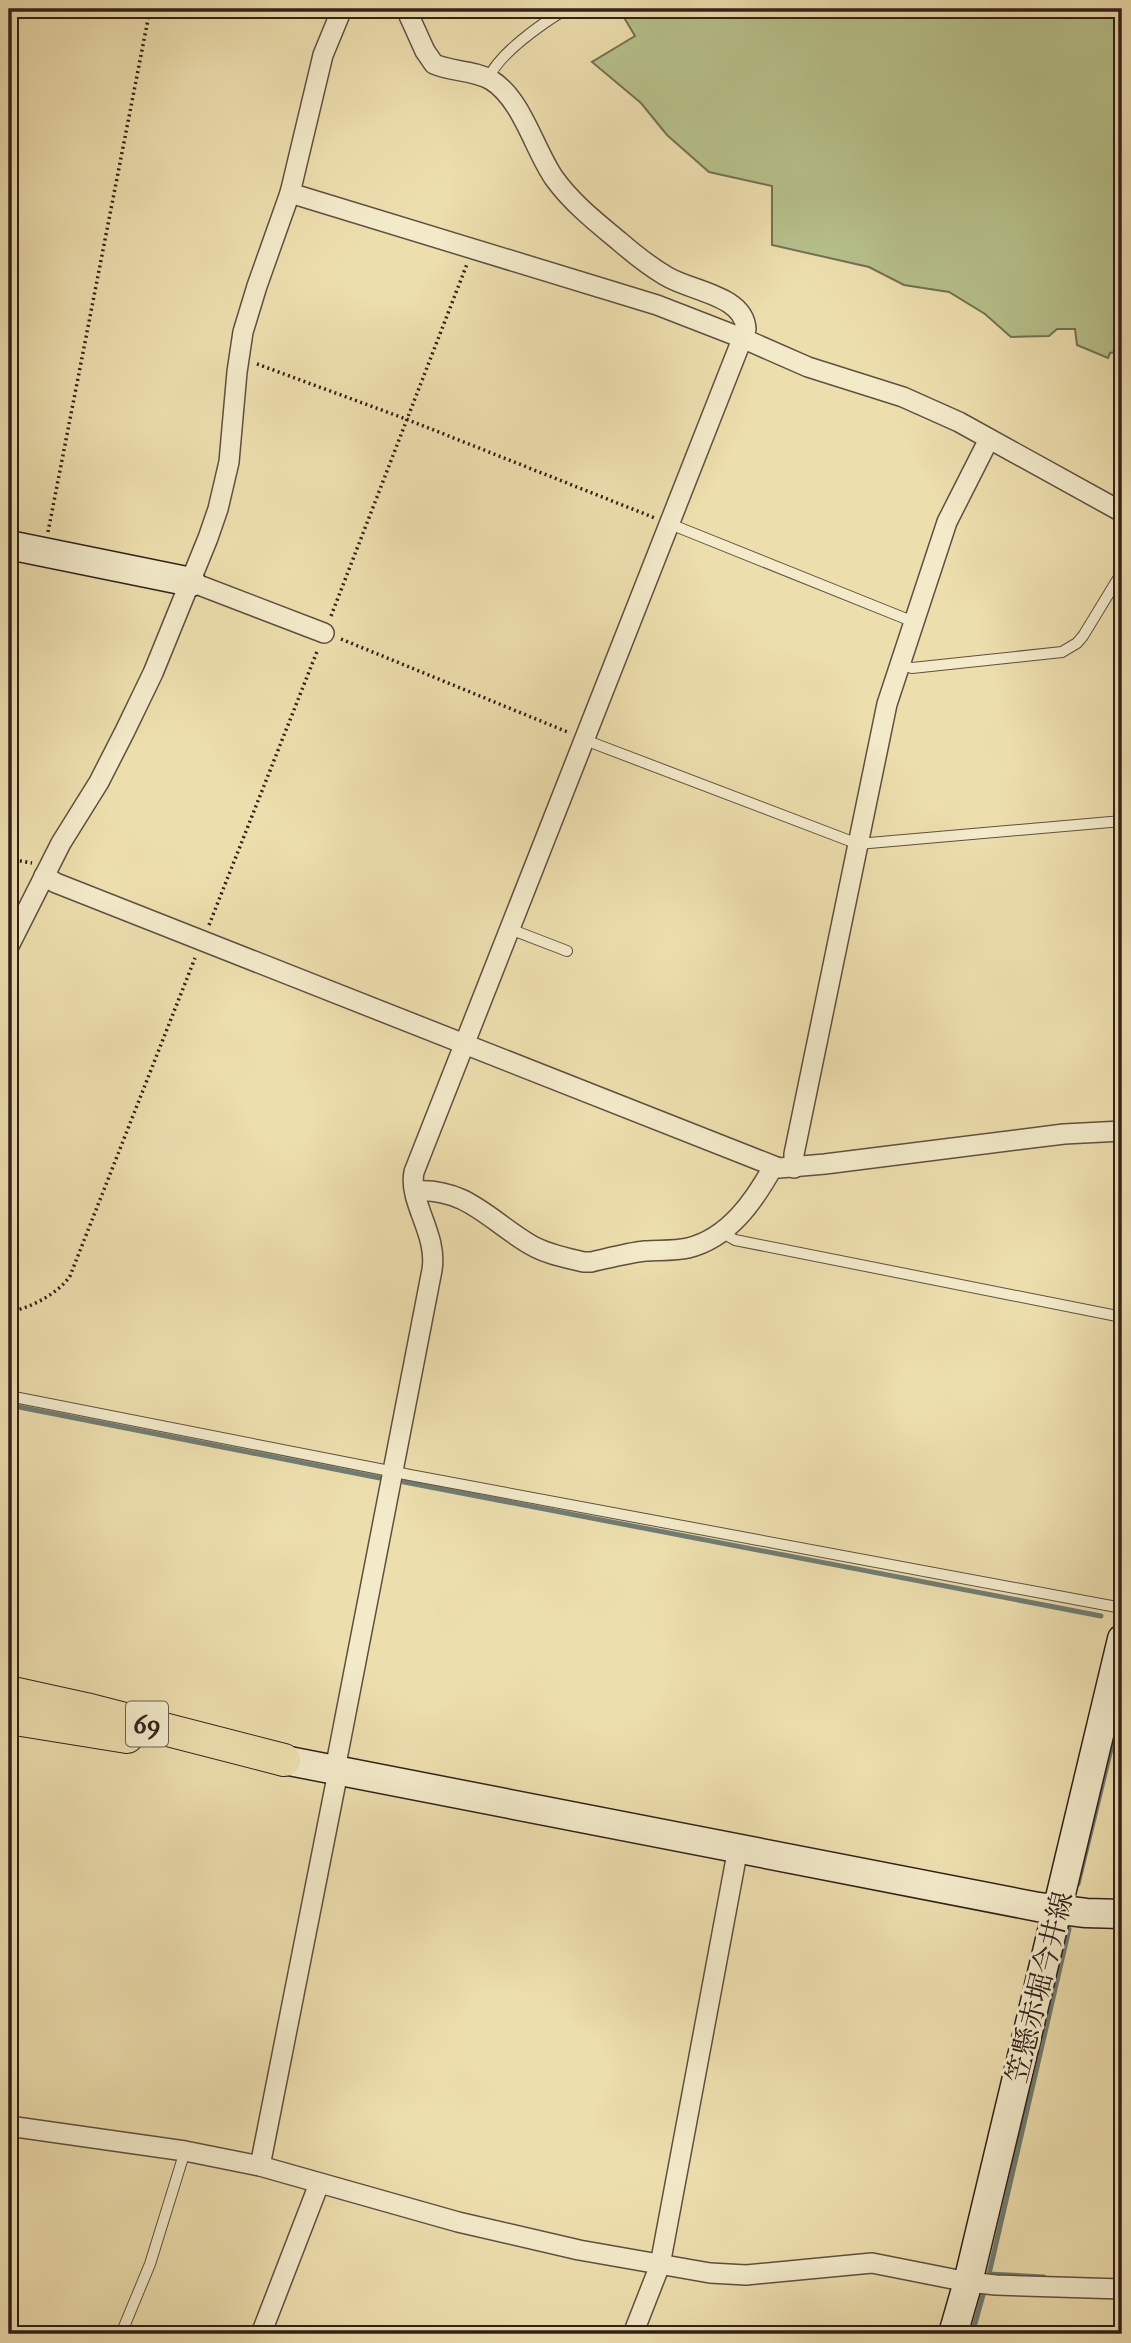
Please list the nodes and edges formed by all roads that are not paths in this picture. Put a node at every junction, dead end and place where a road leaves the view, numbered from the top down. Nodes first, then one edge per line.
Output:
1 (342, 9) edge
2 (405, 9) edge
3 (566, 9) edge
4 (488, 79) junction
5 (290, 193) junction
6 (742, 338) junction
7 (989, 439) junction
8 (1122, 512) edge
9 (670, 524) junction
10 (9, 545) edge
11 (1122, 572) edge
12 (191, 582) junction
13 (914, 622) junction
14 (324, 633) road end
15 (901, 665) junction
16 (585, 740) junction
17 (1122, 821) edge
18 (858, 844) junction
19 (44, 876) junction
20 (510, 929) junction
21 (9, 946) edge
22 (567, 951) dead end
23 (464, 1045) junction
24 (1122, 1131) edge
25 (773, 1167) junction
26 (793, 1168) junction
27 (415, 1191) junction
28 (721, 1232) junction
29 (1122, 1317) edge
30 (9, 1396) edge
31 (393, 1471) junction
32 (1122, 1608) edge
33 (1122, 1639) edge
34 (9, 1692) edge
35 (9, 1718) edge
36 (284, 1759) junction
37 (336, 1771) junction
38 (738, 1848) junction
39 (1058, 1910) junction
40 (1122, 1914) edge
41 (9, 2126) edge
42 (185, 2151) junction
43 (260, 2166) junction
44 (319, 2184) junction
45 (660, 2264) junction
46 (968, 2282) junction
47 (1122, 2289) edge
48 (121, 2334) edge
49 (261, 2334) edge
50 (633, 2334) edge
51 (953, 2334) edge

1 - 5 street
2 - 4 street
3 - 4 lane
4 - 6 street
5 - 6 street
5 - 12 street
6 - 7 street
6 - 9 street
7 - 8 street
7 - 13 street
9 - 13 lane
9 - 16 street
10 - 12 street
11 - 15 lane
12 - 14 street
12 - 19 street
13 - 15 street
15 - 18 street
16 - 18 lane
16 - 20 street
17 - 18 lane
18 - 26 street
19 - 21 street
19 - 23 street
20 - 22 lane
20 - 23 street
23 - 25 street
23 - 27 street
24 - 26 street
25 - 26 street
25 - 28 street
27 - 28 street
27 - 31 street
28 - 29 lane
30 - 31 lane
31 - 32 lane
31 - 37 street
33 - 39 street, 笠懸赤堀今井線
34 - 36 main road, 69
35 - 36 main road, 69
36 - 37 street
37 - 38 street
37 - 43 street
38 - 39 street
38 - 45 street
39 - 40 street
39 - 46 street, 笠懸赤堀今井線
41 - 42 street
42 - 43 street
42 - 48 lane
43 - 44 street
44 - 45 street
44 - 49 street
45 - 46 street
45 - 50 street
46 - 47 street
46 - 51 street, 笠懸赤堀今井線

